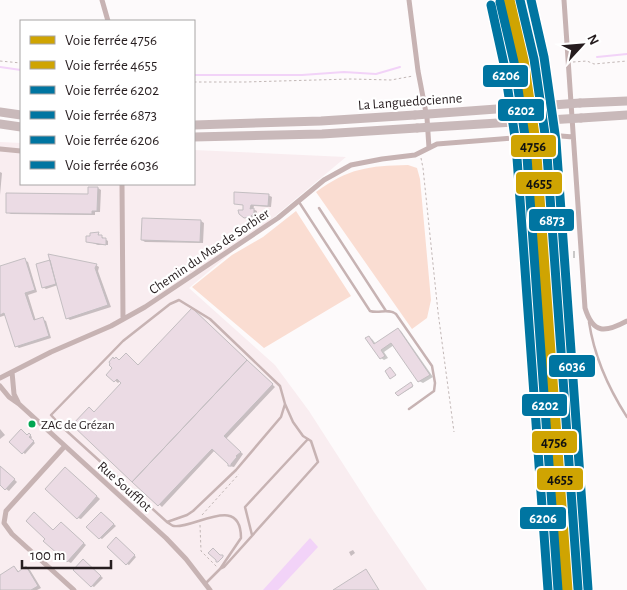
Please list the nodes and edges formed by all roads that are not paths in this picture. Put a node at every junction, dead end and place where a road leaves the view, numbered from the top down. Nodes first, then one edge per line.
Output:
1 (102, 0) edge
2 (409, 0) edge
3 (565, 1) edge
4 (108, 20) edge
5 (627, 100) edge
6 (0, 112) edge
7 (20, 115) edge
8 (627, 115) edge
9 (0, 124) edge
10 (195, 126) edge
11 (20, 127) edge
12 (195, 137) edge
13 (573, 137) junction
14 (428, 148) junction
15 (0, 149) edge
16 (20, 151) edge
17 (122, 185) edge
18 (298, 201) junction
19 (319, 208) dead end
20 (386, 311) junction
21 (123, 319) junction
22 (627, 321) edge
23 (589, 322) junction
24 (12, 372) junction
25 (0, 378) edge
26 (0, 386) edge
27 (19, 404) junction
28 (285, 404) junction
29 (409, 408) dead end
30 (627, 417) edge
31 (308, 439) junction
32 (65, 446) junction
33 (167, 522) junction
34 (252, 535) junction
35 (220, 569) junction
36 (205, 584) junction
37 (74, 590) edge
38 (210, 590) edge

1 - 4 street
2 - 14 street
3 - 13 street
5 - 10 highway, La Languedocienne, bridge
6 - 7 highway
8 - 12 highway, La Languedocienne, bridge
9 - 11 highway
13 - 14 street
13 - 23 street
14 - 18 street, Chemin du Mas de Sorbier
15 - 16 street
17 - 21 street
18 - 20 lane
18 - 21 street, Chemin du Mas de Sorbier
19 - 20 lane
20 - 29 lane
21 - 24 street, Chemin du Mas de Sorbier
22 - 23 street
23 - 30 lane
24 - 25 street, Chemin du Mas de Sorbier
24 - 27 street
26 - 27 street, Rue Soufflot
27 - 32 street, Rue Soufflot
28 - 31 lane
28 - 33 lane
28 - 33 lane
31 - 34 lane
31 - 34 lane
32 - 36 street, Rue Soufflot
32 - 37 street
33 - 35 lane
34 - 35 lane
35 - 36 lane
36 - 38 street, Rue Soufflot

